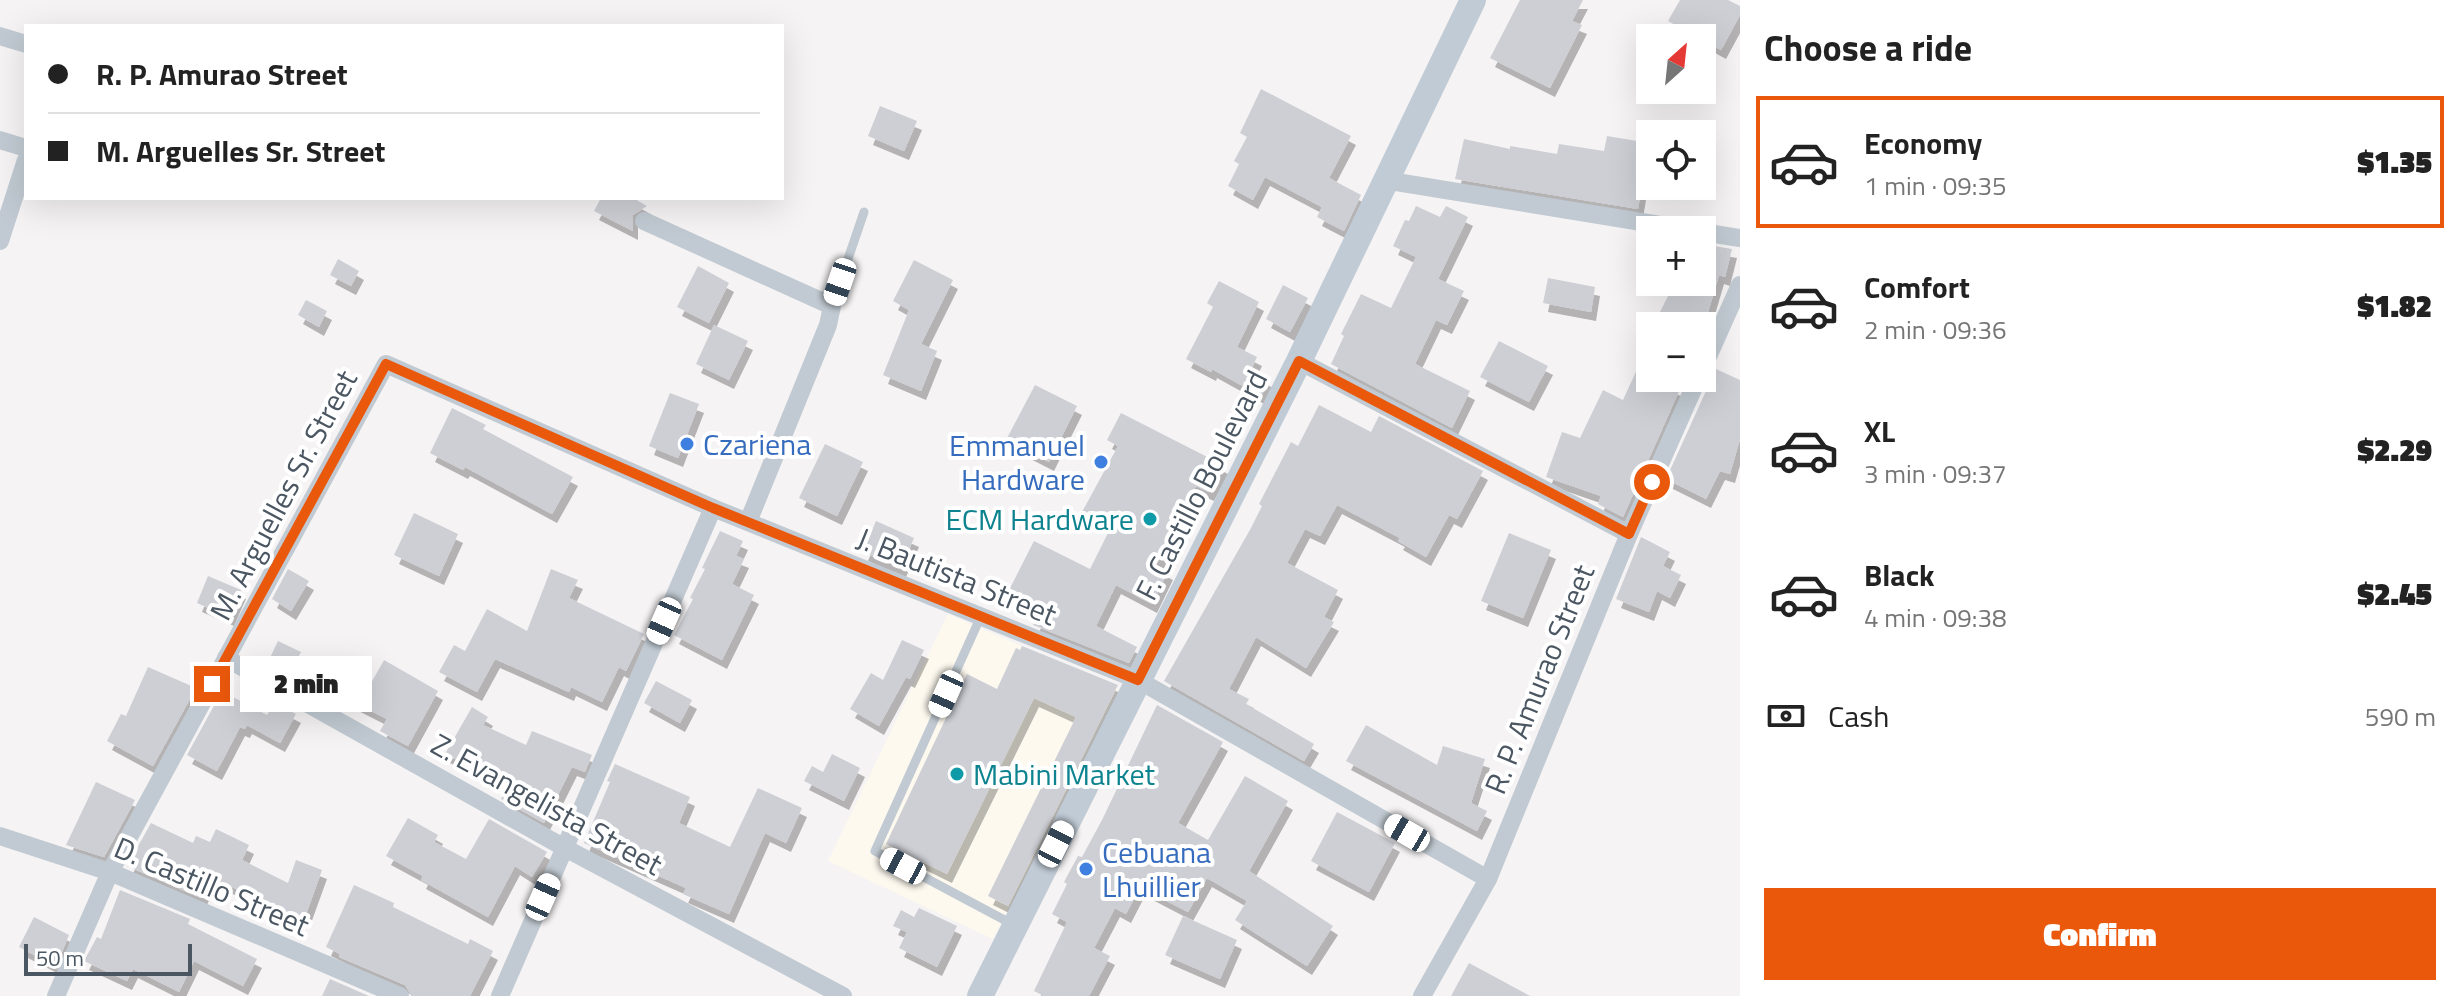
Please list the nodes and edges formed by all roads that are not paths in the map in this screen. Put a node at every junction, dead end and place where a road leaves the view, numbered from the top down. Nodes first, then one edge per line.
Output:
1 (1473, 0) edge
2 (0, 36) edge
3 (24, 43) edge
4 (0, 140) edge
5 (24, 147) edge
6 (24, 166) edge
7 (1384, 180) junction
8 (864, 212) dead end
9 (644, 221) dead end
10 (1636, 221) edge
11 (1716, 234) edge
12 (1740, 238) edge
13 (0, 241) edge
14 (1740, 285) edge
15 (832, 306) junction
16 (1716, 339) edge
17 (1299, 361) junction
18 (386, 364) joint
19 (1692, 392) edge
20 (713, 508) junction
21 (748, 522) junction
22 (1629, 534) junction
23 (981, 616) junction
24 (226, 658) junction
25 (1138, 680) junction
26 (0, 836) edge
27 (565, 848) junction
28 (110, 872) junction
29 (1488, 879) junction
30 (1015, 926) junction
31 (56, 996) edge
32 (400, 996) edge
33 (500, 996) edge
34 (843, 996) edge
35 (980, 996) edge
36 (1422, 996) edge

1 - 7 main road, F. Castillo Boulevard
2 - 3 street
4 - 5 street
6 - 13 street
7 - 10 street
7 - 17 main road, F. Castillo Boulevard
8 - 15 lane
9 - 15 street
11 - 12 street
14 - 16 street
15 - 21 street
17 - 22 street
17 - 25 main road, F. Castillo Boulevard
18 - 20 street, J. Bautista Street
18 - 24 street, M. Arguelles Sr. Street
19 - 22 street, R. P. Amurao Street
20 - 21 street, J. Bautista Street
20 - 27 street
21 - 23 street, J. Bautista Street
22 - 29 street, R. P. Amurao Street
23 - 25 street, J. Bautista Street
23 - 30 lane
24 - 27 street, Z. Evangelista Street
24 - 28 street, M. Arguelles Sr. Street
25 - 29 street, J. Bautista Street
25 - 30 main road, F. Castillo Boulevard
26 - 28 street, D. Castillo Street
27 - 33 street
27 - 34 street, Z. Evangelista Street
28 - 31 street, M. Arguelles Sr. Street
28 - 32 street, D. Castillo Street
29 - 36 street, R. P. Amurao Street
30 - 35 main road, F. Castillo Boulevard

